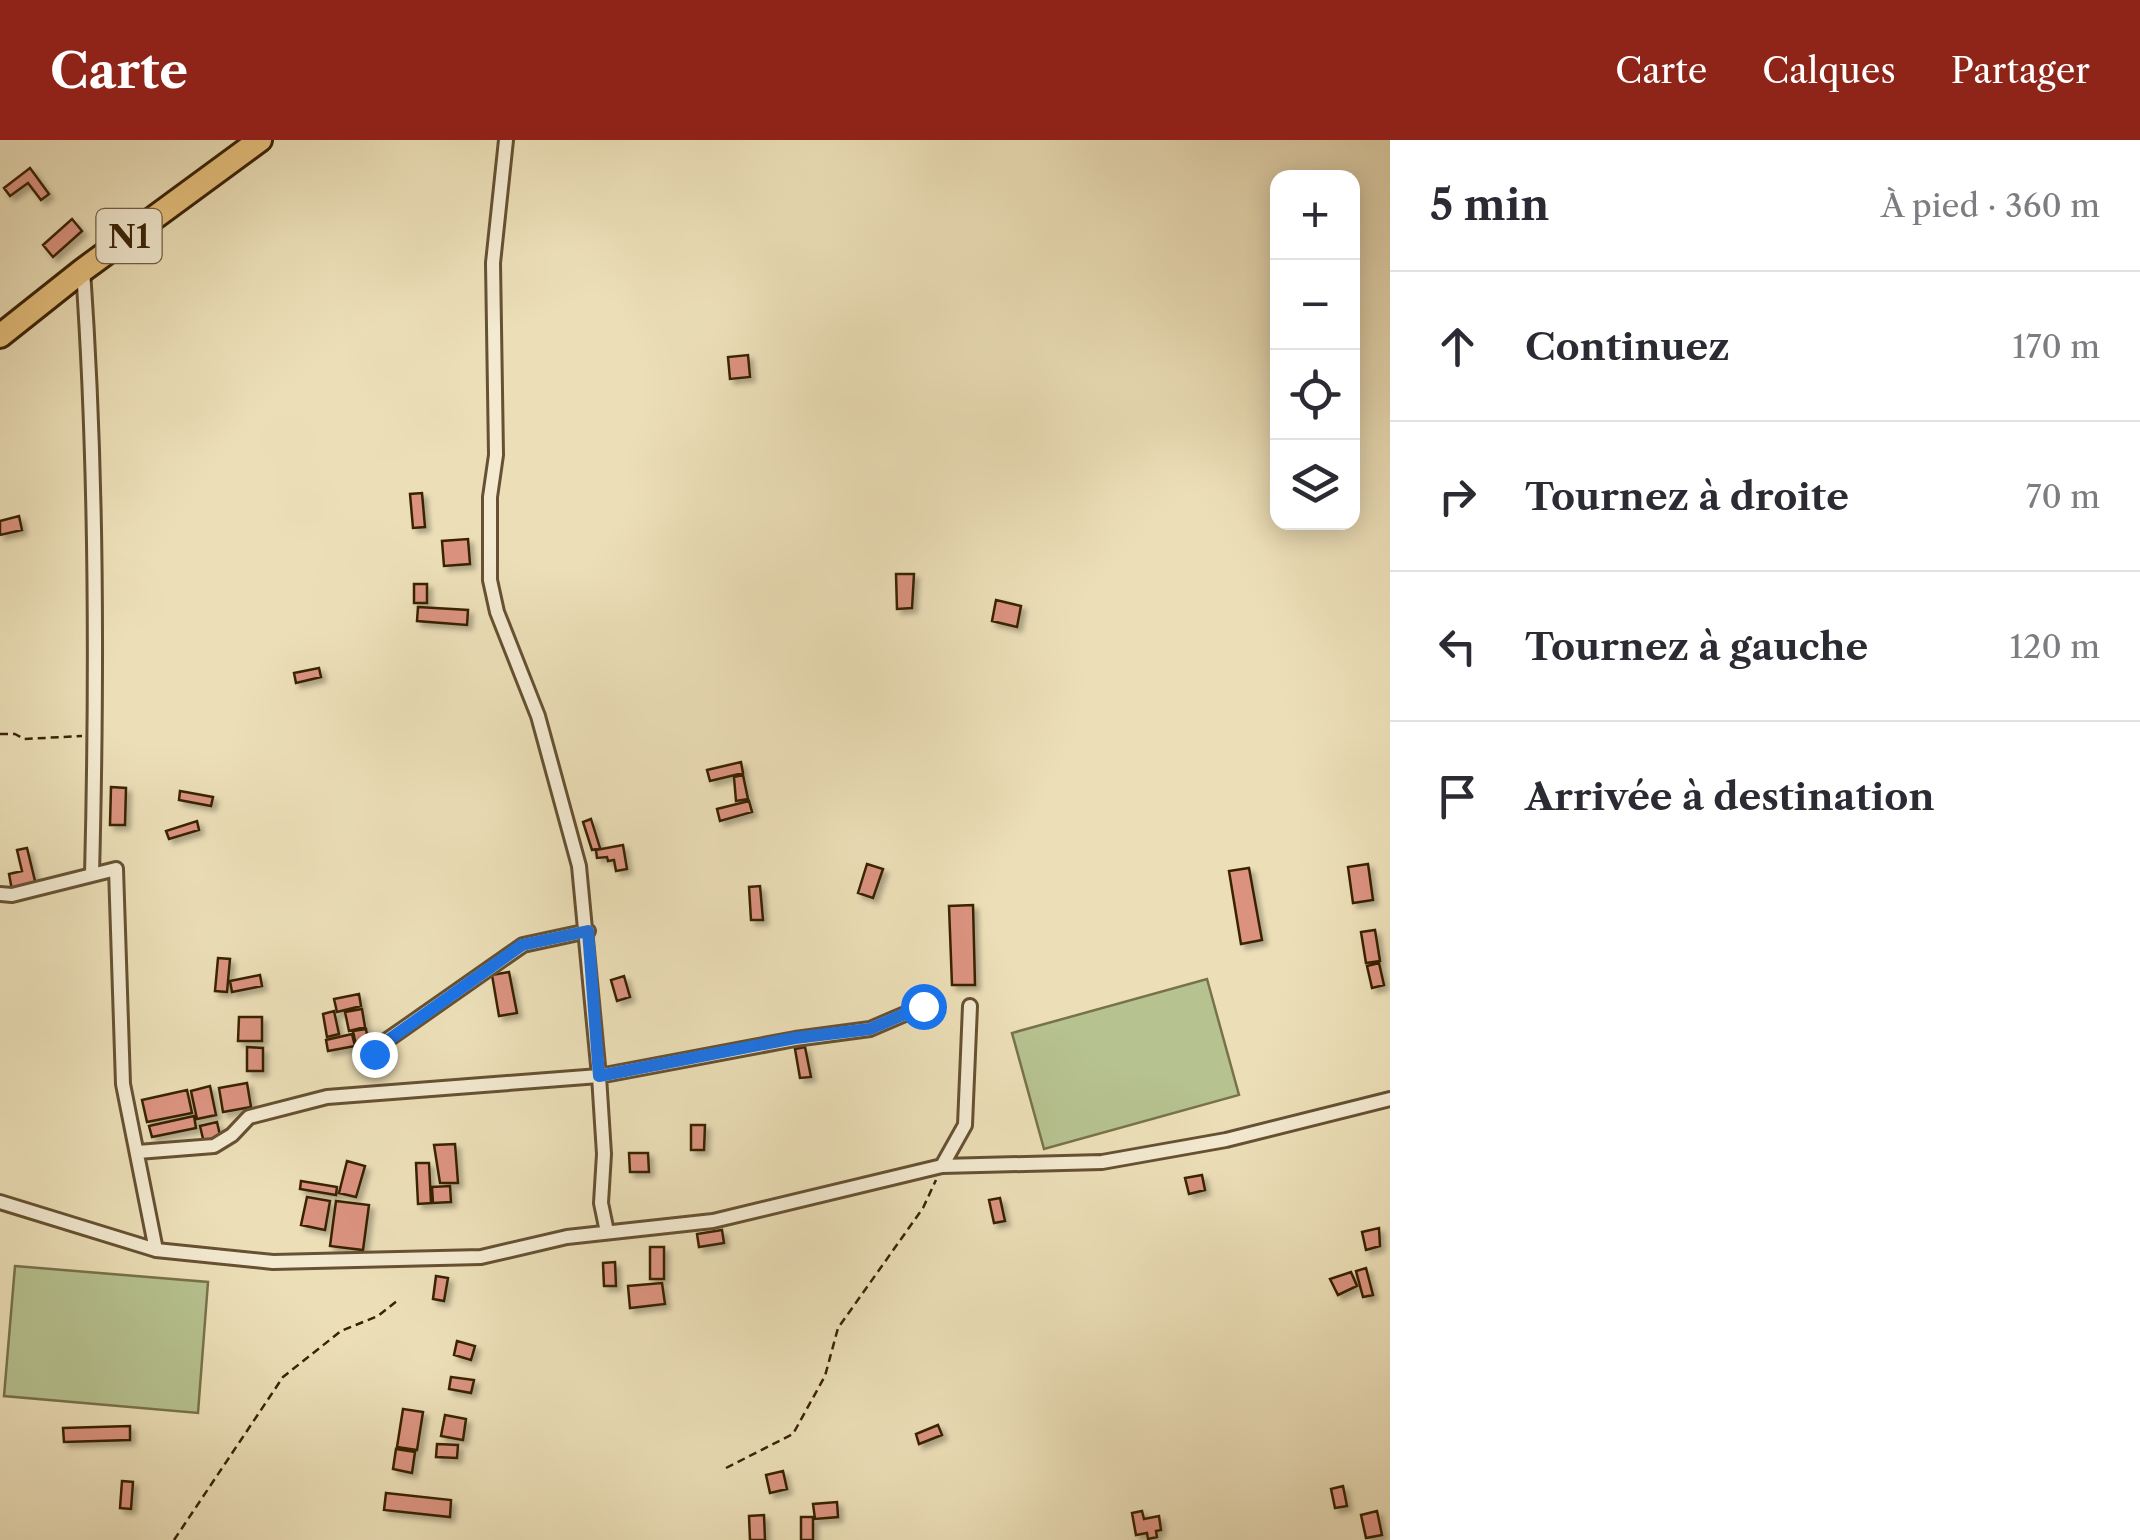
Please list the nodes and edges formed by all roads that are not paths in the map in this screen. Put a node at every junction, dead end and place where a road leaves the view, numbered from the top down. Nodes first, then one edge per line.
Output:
1 (260, 140) edge
2 (506, 140) edge
3 (83, 270) junction
4 (0, 336) edge
5 (92, 875) junction
6 (0, 894) edge
7 (588, 931) junction
8 (933, 1002) dead end
9 (970, 1006) dead end
10 (374, 1054) dead end
11 (599, 1076) junction
12 (1390, 1099) edge
13 (138, 1152) junction
14 (942, 1166) junction
15 (0, 1202) edge
16 (606, 1232) junction
17 (156, 1250) junction

1 - 3 highway, N1
2 - 7 street
3 - 4 highway, N1
3 - 5 street
5 - 6 street
5 - 13 street
7 - 10 street
7 - 11 street
8 - 11 street
9 - 14 street
11 - 13 street
11 - 16 street
12 - 14 street
13 - 17 street
14 - 16 street
15 - 17 street
16 - 17 street

